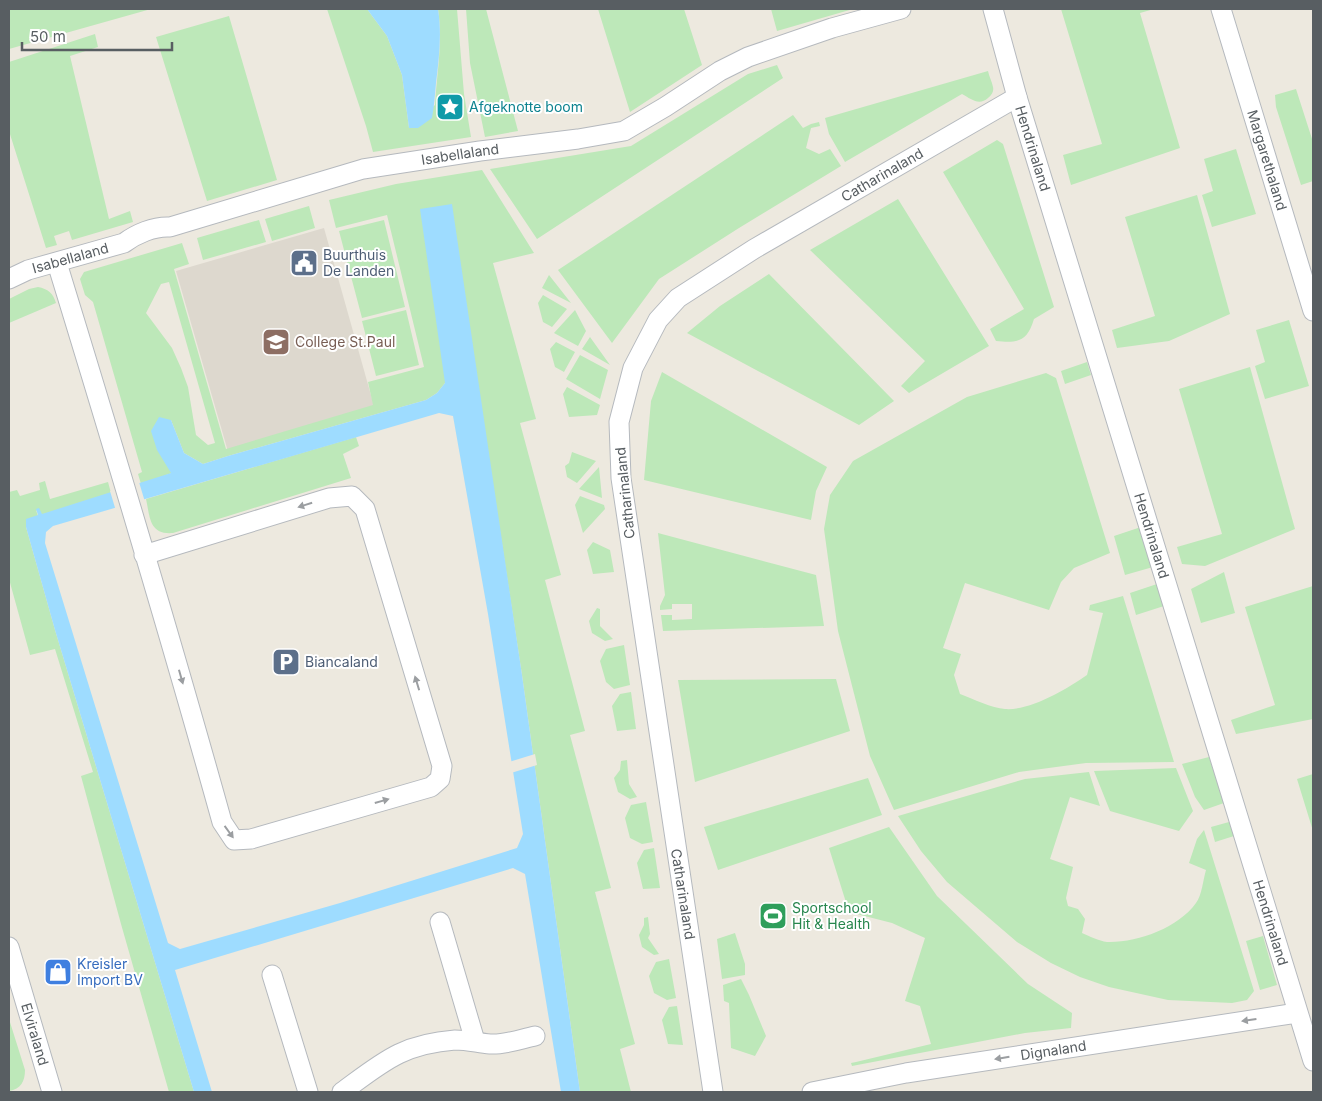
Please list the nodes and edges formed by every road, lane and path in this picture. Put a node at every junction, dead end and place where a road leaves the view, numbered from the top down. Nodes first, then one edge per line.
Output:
1 (901, 9) edge
2 (993, 9) edge
3 (1220, 9) edge
4 (1017, 97) junction
5 (57, 263) junction
6 (9, 279) edge
7 (1313, 312) edge
8 (144, 556) junction
9 (440, 922) dead end
10 (9, 947) edge
11 (272, 975) dead end
12 (1297, 1013) junction
13 (535, 1036) dead end
14 (476, 1041) junction
15 (1313, 1061) edge
16 (52, 1092) edge
17 (308, 1092) edge
18 (342, 1092) edge
19 (713, 1092) edge
20 (812, 1092) edge

1 - 5 street, Isabellaland
2 - 4 street, Hendrinaland
3 - 7 street, Margarethaland
4 - 12 street, Hendrinaland
4 - 19 street, Catharinaland
5 - 6 street, Isabellaland
5 - 8 street
8 -> 8 street
9 - 14 street
10 - 16 street, Elviraland
11 - 17 street
12 - 15 street, Hendrinaland
12 -> 20 street, Dignaland
13 - 14 street
14 - 18 street

